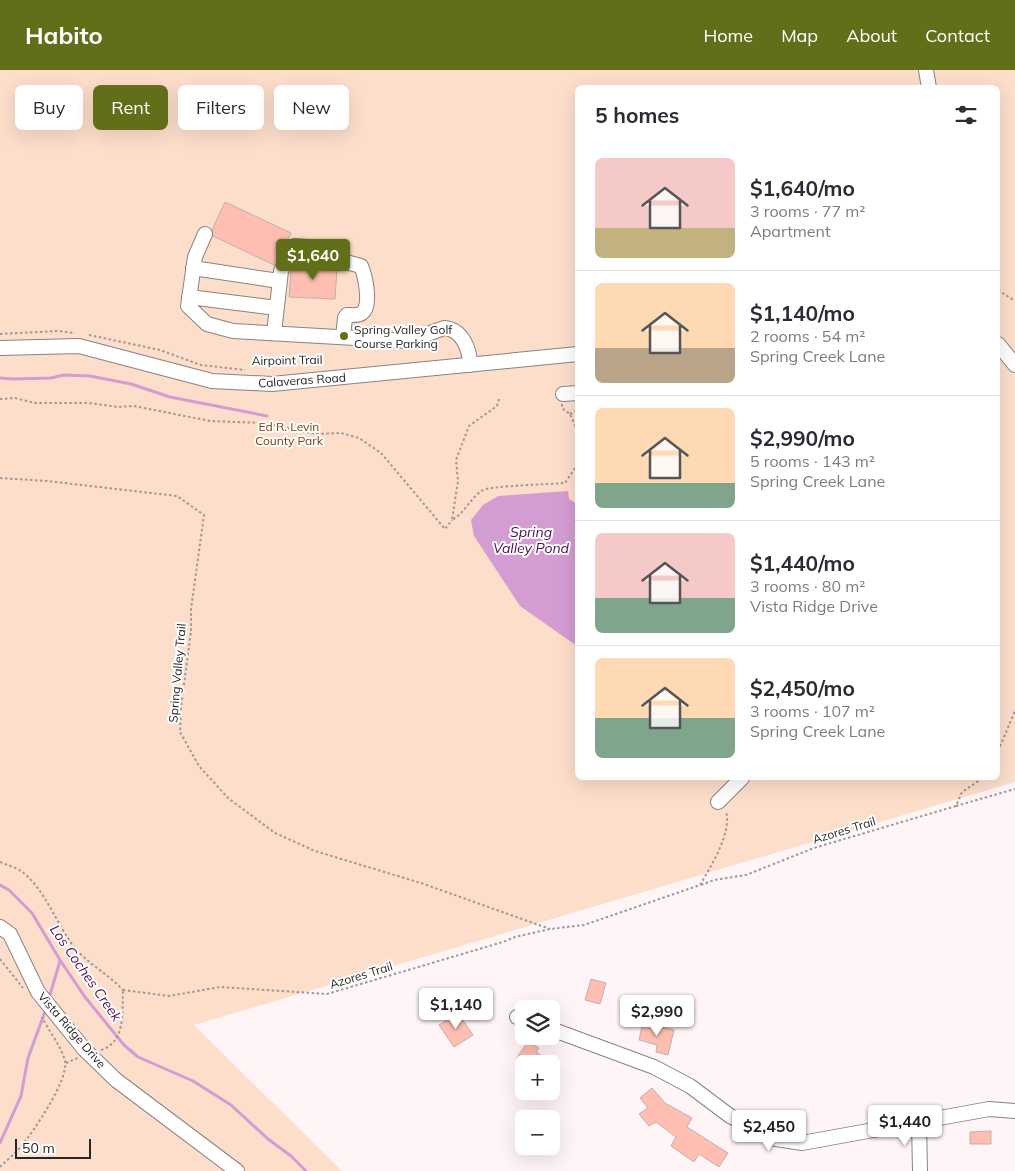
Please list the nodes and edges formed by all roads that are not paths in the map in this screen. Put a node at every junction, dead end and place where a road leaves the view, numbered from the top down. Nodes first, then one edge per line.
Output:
1 (926, 70) edge
2 (928, 85) edge
3 (205, 234) dead end
4 (193, 268) junction
5 (280, 281) junction
6 (189, 297) junction
7 (277, 308) junction
8 (274, 333) junction
9 (343, 337) junction
10 (1000, 346) edge
11 (0, 348) edge
12 (575, 354) edge
13 (470, 365) junction
14 (1015, 365) edge
15 (575, 393) edge
16 (562, 397) road end
17 (740, 780) edge
18 (718, 802) road end
19 (0, 927) edge
20 (560, 1032) edge
21 (1015, 1111) edge
22 (919, 1122) junction
23 (236, 1171) edge
24 (920, 1171) edge

1 - 2 street
3 - 4 street
4 - 5 street
4 - 6 street
5 - 7 street
5 - 9 street
6 - 7 street
6 - 8 street
7 - 8 street
8 - 9 street
9 - 13 street
10 - 14 street
11 - 13 street, Calaveras Road
12 - 13 street, Calaveras Road
15 - 16 street
17 - 18 street
19 - 23 street, Vista Ridge Drive
20 - 22 street
21 - 22 street
22 - 24 street

